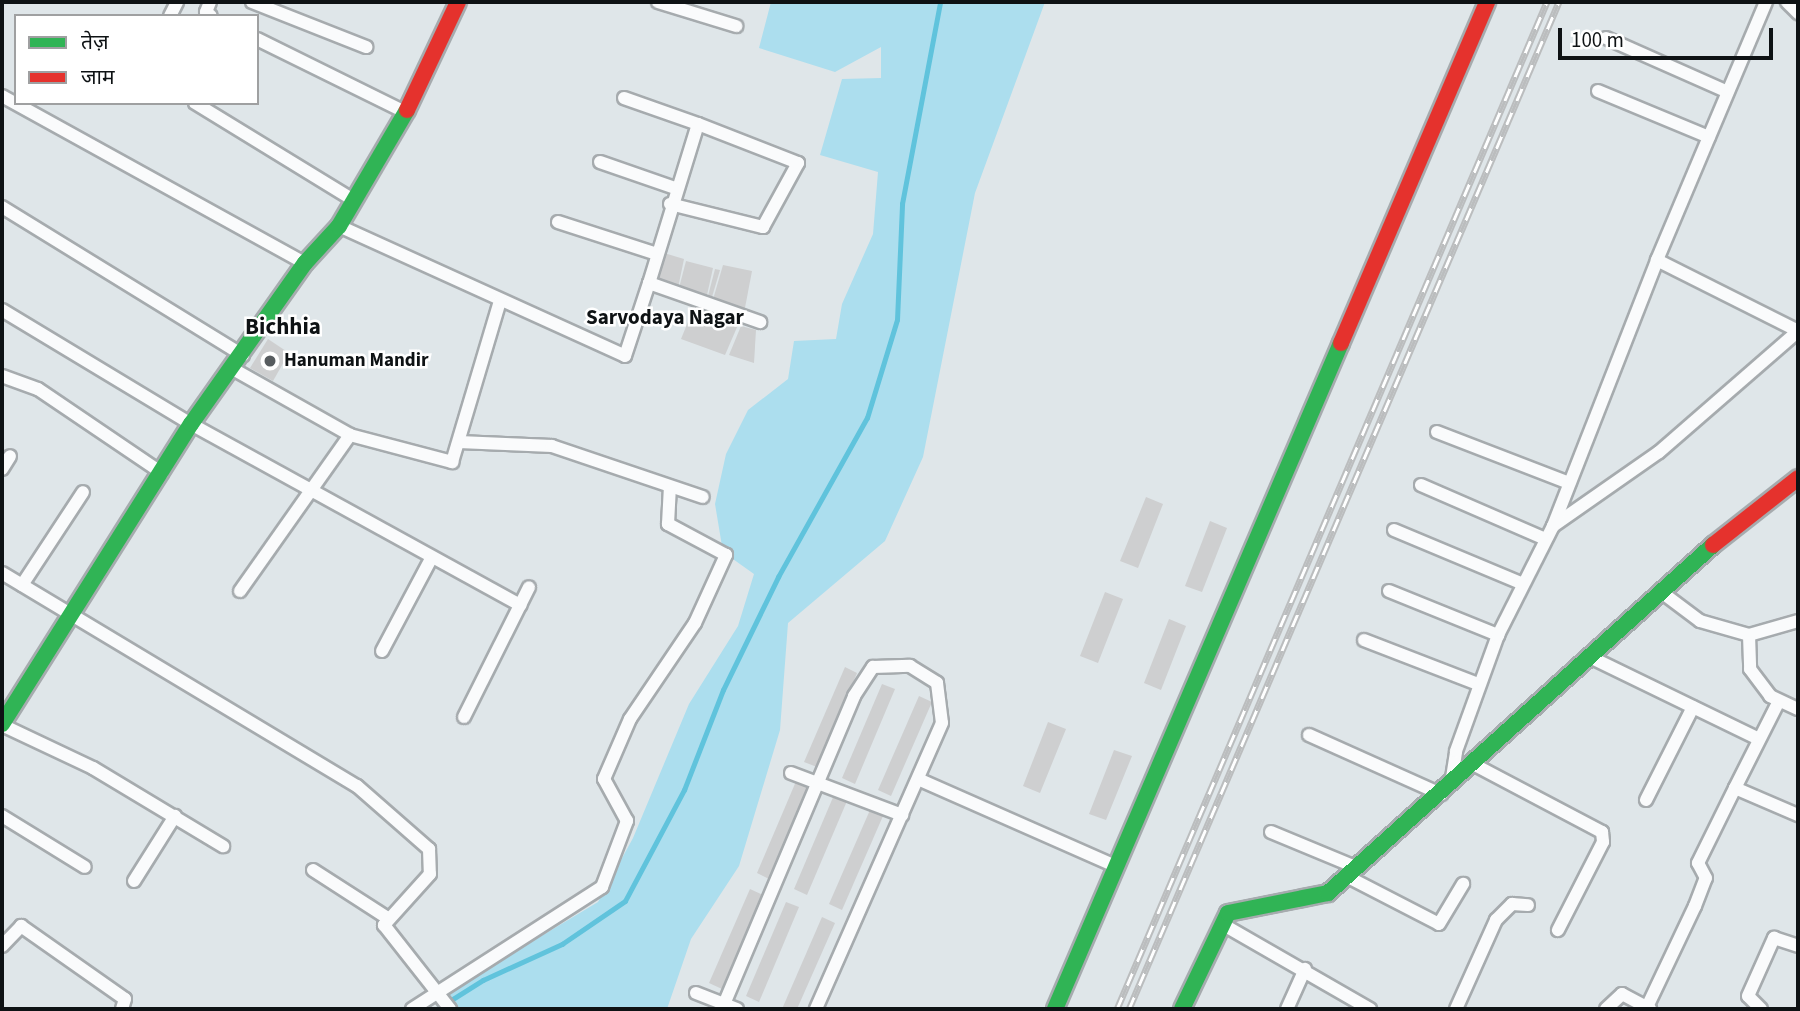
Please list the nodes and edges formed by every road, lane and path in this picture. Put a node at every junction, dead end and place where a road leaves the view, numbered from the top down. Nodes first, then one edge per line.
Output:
1 (252, 2) edge
2 (458, 2) edge
3 (658, 2) edge
4 (1487, 2) edge
5 (1766, 2) edge
6 (1787, 2) edge
7 (1798, 13) edge
8 (736, 26) dead end
9 (1606, 38) dead end
10 (259, 40) edge
11 (366, 47) dead end
12 (1598, 91) dead end
13 (1728, 92) junction
14 (624, 99) dead end
15 (18, 105) edge
16 (198, 105) edge
17 (403, 111) junction
18 (698, 124) junction
19 (1709, 137) junction
20 (600, 162) dead end
21 (675, 188) junction
22 (353, 200) junction
23 (670, 204) junction
24 (2, 207) edge
25 (558, 222) dead end
26 (339, 226) junction
27 (657, 254) junction
28 (1657, 260) junction
29 (305, 264) junction
30 (649, 283) junction
31 (500, 301) junction
32 (2, 310) edge
33 (760, 322) dead end
34 (1798, 331) edge
35 (243, 355) junction
36 (233, 369) junction
37 (2, 376) edge
38 (191, 424) junction
39 (1437, 432) dead end
40 (350, 435) junction
41 (459, 442) junction
42 (10, 456) dead end
43 (2, 469) edge
44 (162, 473) junction
45 (1798, 478) edge
46 (1569, 483) junction
47 (1421, 485) dead end
48 (670, 490) junction
49 (82, 492) dead end
50 (312, 492) junction
51 (703, 497) dead end
52 (1553, 526) junction
53 (1394, 530) dead end
54 (1545, 539) junction
55 (432, 557) junction
56 (2, 573) edge
57 (1523, 584) junction
58 (22, 585) junction
59 (529, 587) dead end
60 (240, 591) dead end
61 (1389, 591) dead end
62 (1660, 591) junction
63 (520, 605) junction
64 (72, 614) junction
65 (1798, 621) edge
66 (1498, 635) junction
67 (1749, 635) junction
68 (1364, 640) dead end
69 (382, 650) dead end
70 (1588, 656) junction
71 (1478, 684) junction
72 (1779, 701) junction
73 (1693, 707) junction
74 (1798, 709) edge
75 (4, 717) edge
76 (464, 717) dead end
77 (1309, 735) dead end
78 (1759, 739) junction
79 (1473, 764) junction
80 (791, 773) dead end
81 (918, 779) junction
82 (817, 783) junction
83 (1735, 788) junction
84 (1446, 789) junction
85 (1646, 800) dead end
86 (902, 815) junction
87 (1798, 815) edge
88 (2, 816) edge
89 (175, 816) junction
90 (1271, 832) dead end
91 (223, 846) dead end
92 (1115, 866) junction
93 (85, 867) dead end
94 (313, 870) dead end
95 (1353, 873) junction
96 (134, 881) dead end
97 (1463, 884) dead end
98 (1528, 905) dead end
99 (386, 917) junction
100 (1222, 924) junction
101 (1558, 930) dead end
102 (2, 946) edge
103 (1798, 946) edge
104 (1305, 969) junction
105 (436, 992) junction
106 (696, 993) dead end
107 (723, 1007) edge
108 (450, 1008) edge
109 (1648, 1008) edge
110 (122, 1009) edge
111 (412, 1009) edge
112 (737, 1009) edge
113 (816, 1009) edge
114 (1055, 1009) edge
115 (1182, 1009) edge
116 (1287, 1009) edge
117 (1370, 1009) edge
118 (1456, 1009) edge
119 (1606, 1009) edge
120 (1761, 1009) edge

1 - 11 street
2 - 17 street
3 - 8 street
4 - 92 street
5 - 13 street
6 - 7 street
9 - 13 street
10 - 17 street
12 - 19 street
13 - 19 street
14 - 18 street
15 - 29 street
16 - 22 street
17 - 22 street
18 - 21 street
18 - 23 street
19 - 28 street
20 - 21 street
21 - 23 street
22 - 26 street
23 - 27 street
24 - 35 street
25 - 27 street
26 - 29 street
26 - 31 street
27 - 30 street
28 - 34 street
28 - 46 street
29 - 35 street
30 - 31 street
30 - 33 street
31 - 41 street
32 - 38 street
34 - 52 street
35 - 36 street
36 - 38 street
36 - 40 street
37 - 44 street
38 - 44 street
38 - 50 street
39 - 46 street
40 - 41 street
40 - 50 street
41 - 48 street
42 - 43 street
44 - 64 street
45 - 62 street
46 - 52 street
47 - 54 street
48 - 51 street
48 - 105 street
49 - 58 street
50 - 55 street
50 - 60 street
52 - 54 street
53 - 57 street
54 - 57 street
55 - 63 street
55 - 69 street
56 - 58 street
57 - 66 street
58 - 64 street
59 - 63 street
61 - 66 street
62 - 67 street
62 - 70 street
63 - 76 street
64 - 75 street
64 - 99 street
65 - 67 street
66 - 71 street
67 - 72 street
68 - 71 street
70 - 73 street
70 - 79 street
71 - 84 street
72 - 74 street
72 - 78 street
73 - 78 street
73 - 85 street
75 - 89 street
77 - 84 street
78 - 83 street
79 - 84 street
79 - 101 street
80 - 82 street
81 - 82 street
81 - 86 street
81 - 92 street
82 - 86 street
82 - 107 street
83 - 87 street
83 - 109 street
84 - 95 street
86 - 113 street
88 - 93 street
89 - 91 street
89 - 96 street
90 - 95 street
92 - 114 street
94 - 99 street
95 - 97 street
95 - 100 street
98 - 118 street
99 - 105 street
100 - 104 street
100 - 115 street
102 - 110 street
103 - 120 street
104 - 116 street
104 - 117 street
105 - 108 street
105 - 111 street
106 - 107 street
107 - 112 street
109 - 119 street

